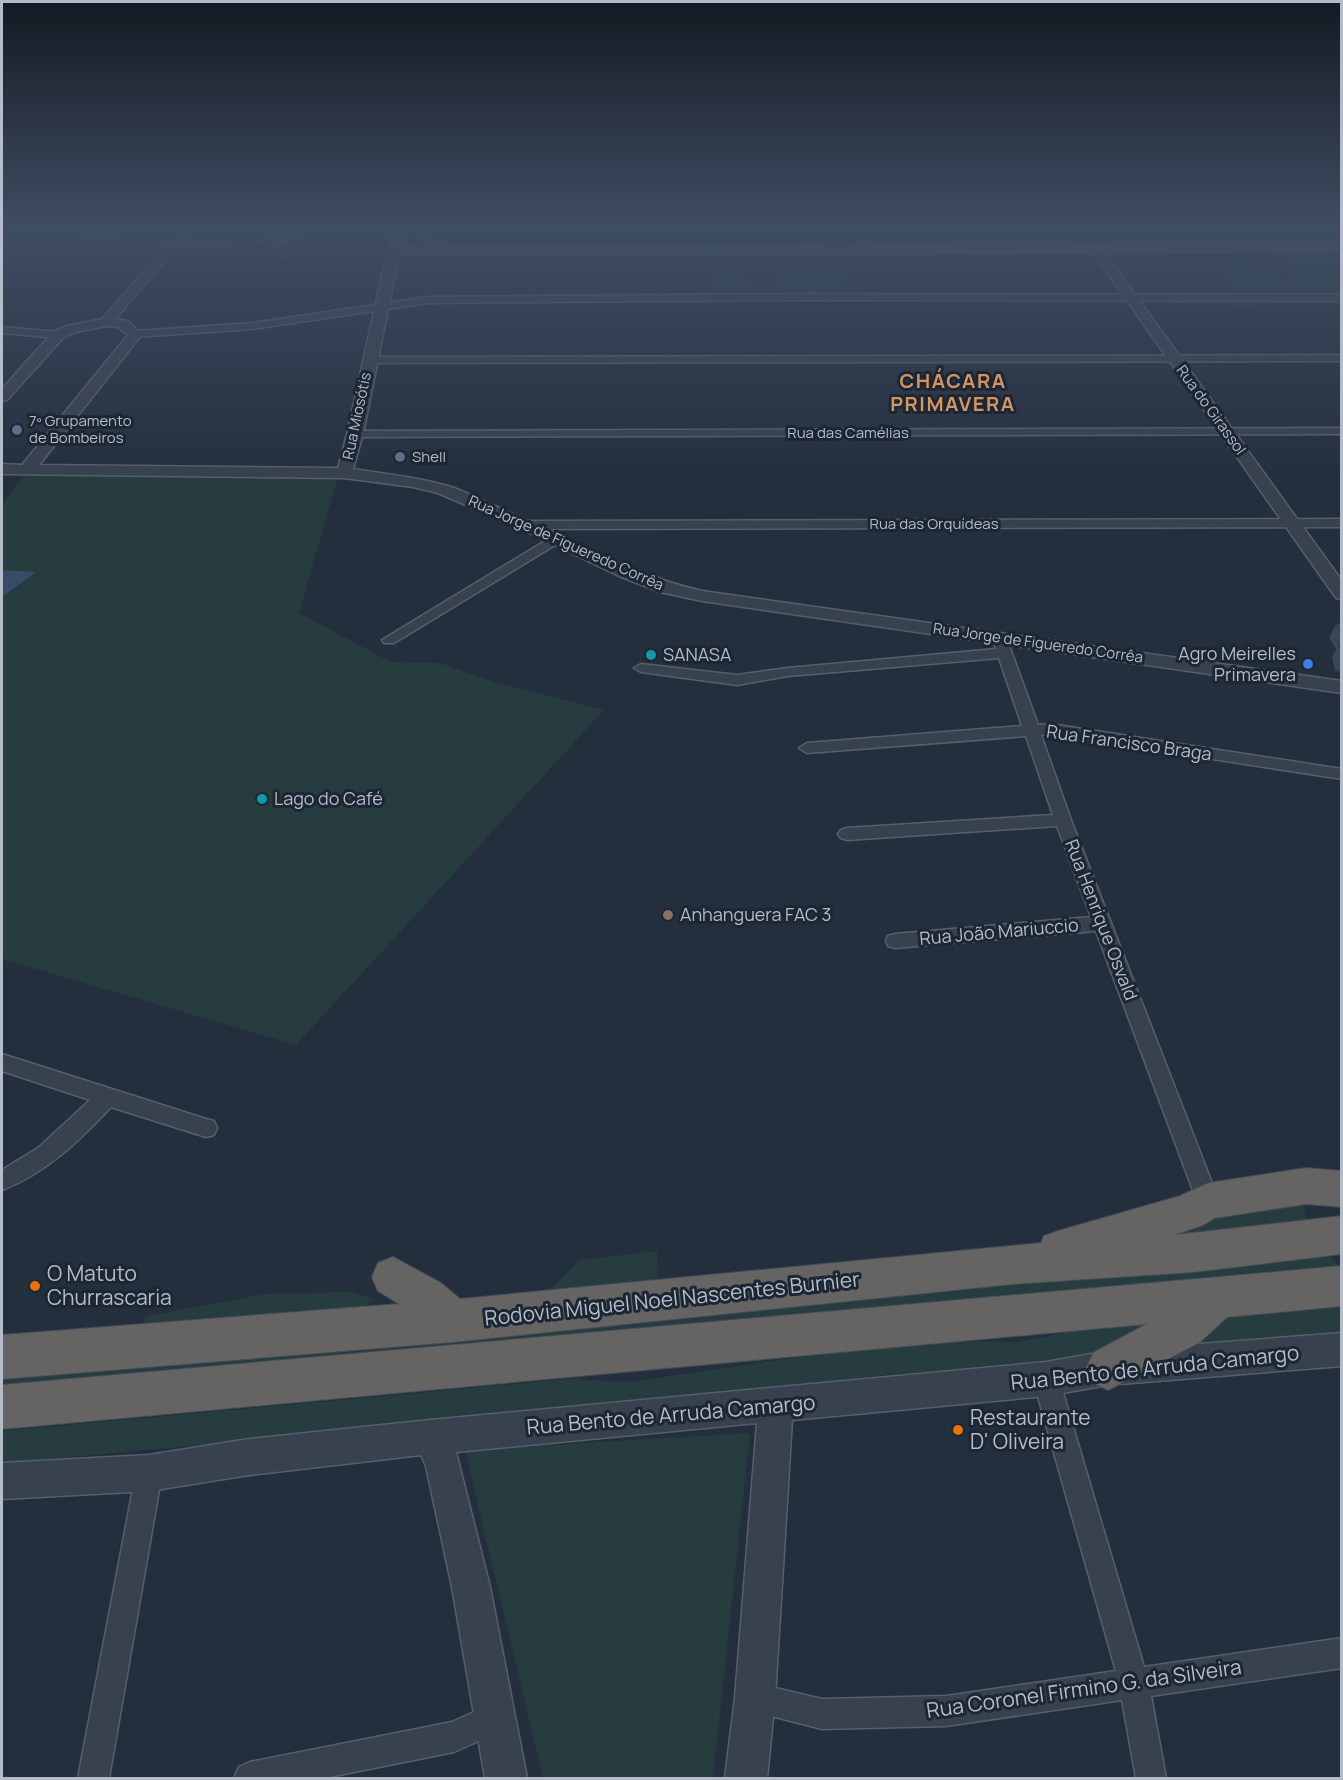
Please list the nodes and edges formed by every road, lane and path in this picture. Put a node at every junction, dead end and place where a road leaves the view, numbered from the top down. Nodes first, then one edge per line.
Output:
1 (117, 309) edge
2 (372, 309) edge
3 (380, 309) edge
4 (1139, 309) edge
5 (106, 322) junction
6 (2, 330) edge
7 (135, 334) junction
8 (58, 335) junction
9 (1173, 358) junction
10 (1341, 358) edge
11 (369, 360) junction
12 (2, 397) edge
13 (1341, 431) edge
14 (1227, 432) junction
15 (355, 434) junction
16 (42, 450) junction
17 (2, 463) edge
18 (2, 469) edge
19 (27, 469) junction
20 (344, 473) junction
21 (1291, 523) junction
22 (1341, 523) edge
23 (527, 525) junction
24 (555, 539) junction
25 (1341, 594) edge
26 (388, 640) dead end
27 (1002, 645) junction
28 (641, 668) dead end
29 (1341, 687) edge
30 (1031, 730) junction
31 (807, 748) dead end
32 (1341, 774) edge
33 (1063, 820) junction
34 (847, 834) dead end
35 (1103, 923) junction
36 (895, 941) dead end
37 (2, 1063) edge
38 (108, 1095) junction
39 (206, 1128) dead end
40 (2, 1180) edge
41 (1339, 1189) edge
42 (1208, 1201) junction
43 (1338, 1240) edge
44 (1013, 1264) junction
45 (393, 1277) dead end
46 (1341, 1287) edge
47 (1217, 1298) junction
48 (453, 1321) junction
49 (1341, 1350) edge
50 (2, 1358) edge
51 (1108, 1368) junction
52 (1046, 1379) junction
53 (776, 1405) junction
54 (2, 1407) edge
55 (430, 1437) junction
56 (149, 1473) junction
57 (2, 1481) edge
58 (1341, 1653) edge
59 (1134, 1684) junction
60 (755, 1698) junction
61 (494, 1718) junction
62 (93, 1779) edge
63 (250, 1779) edge
64 (506, 1779) edge
65 (746, 1779) edge
66 (1151, 1779) edge

1 - 5 street
2 - 7 street
3 - 11 street, Rua Miosótis
4 - 9 street, Rua do Girassol
5 - 7 street
5 - 8 street
6 - 8 street
7 - 16 street
8 - 12 street
9 - 10 street
9 - 11 street
9 - 14 street, Rua do Girassol
11 - 15 street, Rua Miosótis
13 - 14 street, Rua das Camélias
14 - 15 street, Rua das Camélias
14 - 21 street, Rua do Girassol
15 - 20 street, Rua Miosótis
16 - 17 street
16 - 19 street
18 - 19 street, Rua Jorge de Figueredo Corrêa
19 - 20 street, Rua Jorge de Figueredo Corrêa
20 - 23 street, Rua Jorge de Figueredo Corrêa
21 - 22 street, Rua das Orquídeas
21 - 23 street, Rua das Orquídeas
21 - 25 street, Rua do Girassol
23 - 24 street, Rua Jorge de Figueredo Corrêa
24 - 26 street
24 - 27 street, Rua Jorge de Figueredo Corrêa
27 - 28 street
27 - 29 street, Rua Jorge de Figueredo Corrêa
27 - 30 street, Rua Henrique Osvald
30 - 31 street, Rua Francisco Braga
30 - 32 street, Rua Francisco Braga
30 - 33 street, Rua Henrique Osvald
33 - 34 street
33 - 35 street, Rua Henrique Osvald
35 - 36 street, Rua João Mariuccio
35 - 42 street, Rua Henrique Osvald
37 - 38 street
38 - 39 street
38 - 40 street
41 - 42 highway
41 - 43 highway
42 - 44 highway
43 - 44 highway, Rodovia Miguel Noel Nascentes Burnier
44 - 48 highway, Rodovia Miguel Noel Nascentes Burnier
45 - 48 highway
46 - 47 highway
47 - 51 highway
47 - 54 highway
48 - 50 highway, Rodovia Miguel Noel Nascentes Burnier
49 - 51 street, Rua Bento de Arruda Camargo
51 - 52 street, Rua Bento de Arruda Camargo
52 - 53 street, Rua Bento de Arruda Camargo
52 - 59 street
53 - 55 street, Rua Bento de Arruda Camargo
53 - 60 street
55 - 56 street, Rua Bento de Arruda Camargo
55 - 61 street
56 - 57 street, Rua Bento de Arruda Camargo
56 - 62 street
58 - 59 street, Rua Coronel Firmino G. da Silveira
59 - 60 street, Rua Coronel Firmino G. da Silveira
59 - 66 street
60 - 65 street
61 - 63 street
61 - 64 street

